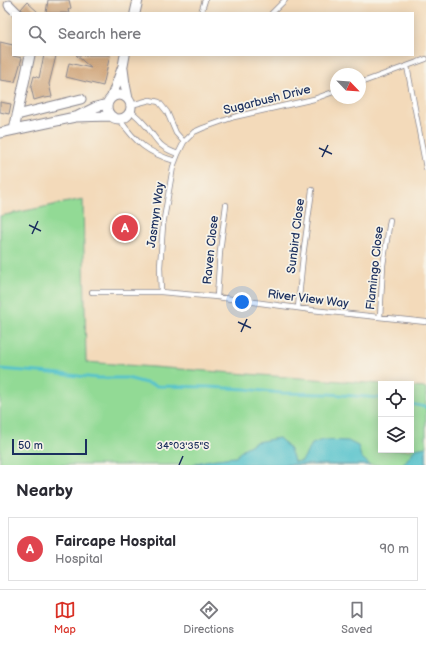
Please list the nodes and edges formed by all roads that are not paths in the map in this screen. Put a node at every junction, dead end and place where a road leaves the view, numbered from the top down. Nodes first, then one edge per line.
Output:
1 (138, 0) edge
2 (204, 0) edge
3 (285, 0) edge
4 (9, 5) dead end
5 (15, 12) edge
6 (135, 12) edge
7 (201, 12) edge
8 (273, 12) edge
9 (30, 56) edge
10 (126, 56) edge
11 (426, 59) edge
12 (123, 66) junction
13 (407, 66) junction
14 (366, 81) edge
15 (330, 93) edge
16 (112, 96) junction
17 (81, 99) dead end
18 (107, 104) junction
19 (130, 105) junction
20 (17, 115) junction
21 (110, 116) junction
22 (75, 117) junction
23 (120, 120) junction
24 (14, 130) junction
25 (0, 133) edge
26 (184, 142) junction
27 (178, 154) junction
28 (175, 161) junction
29 (426, 168) edge
30 (312, 190) dead end
31 (226, 205) dead end
32 (390, 220) dead end
33 (92, 292) dead end
34 (161, 292) junction
35 (217, 297) junction
36 (298, 308) junction
37 (380, 317) junction
38 (426, 322) edge

1 - 6 street
2 - 7 lane
3 - 8 lane
4 - 5 street
9 - 20 street
10 - 12 street
11 - 13 lane
12 - 16 street
12 - 19 street
13 - 14 lane
13 - 29 lane
15 - 26 lane, Sugarbush Drive
16 - 18 street
16 - 19 street
17 - 20 street
18 - 21 street
18 - 22 street
19 - 23 street
19 - 26 lane
19 - 27 lane
20 - 24 street
21 - 22 street
21 - 23 street
22 - 24 street
23 - 28 lane
24 - 25 street
26 - 27 lane, Jasmyn Way
27 - 28 lane, Jasmyn Way
28 - 34 lane, Jasmyn Way
30 - 36 lane, Sunbird Close
31 - 35 lane, Raven Close
32 - 37 lane, Flamingo Close
33 - 34 lane, River View Way
34 - 35 lane, River View Way
35 - 36 lane, River View Way
36 - 37 lane, River View Way
37 - 38 lane, River View Way

